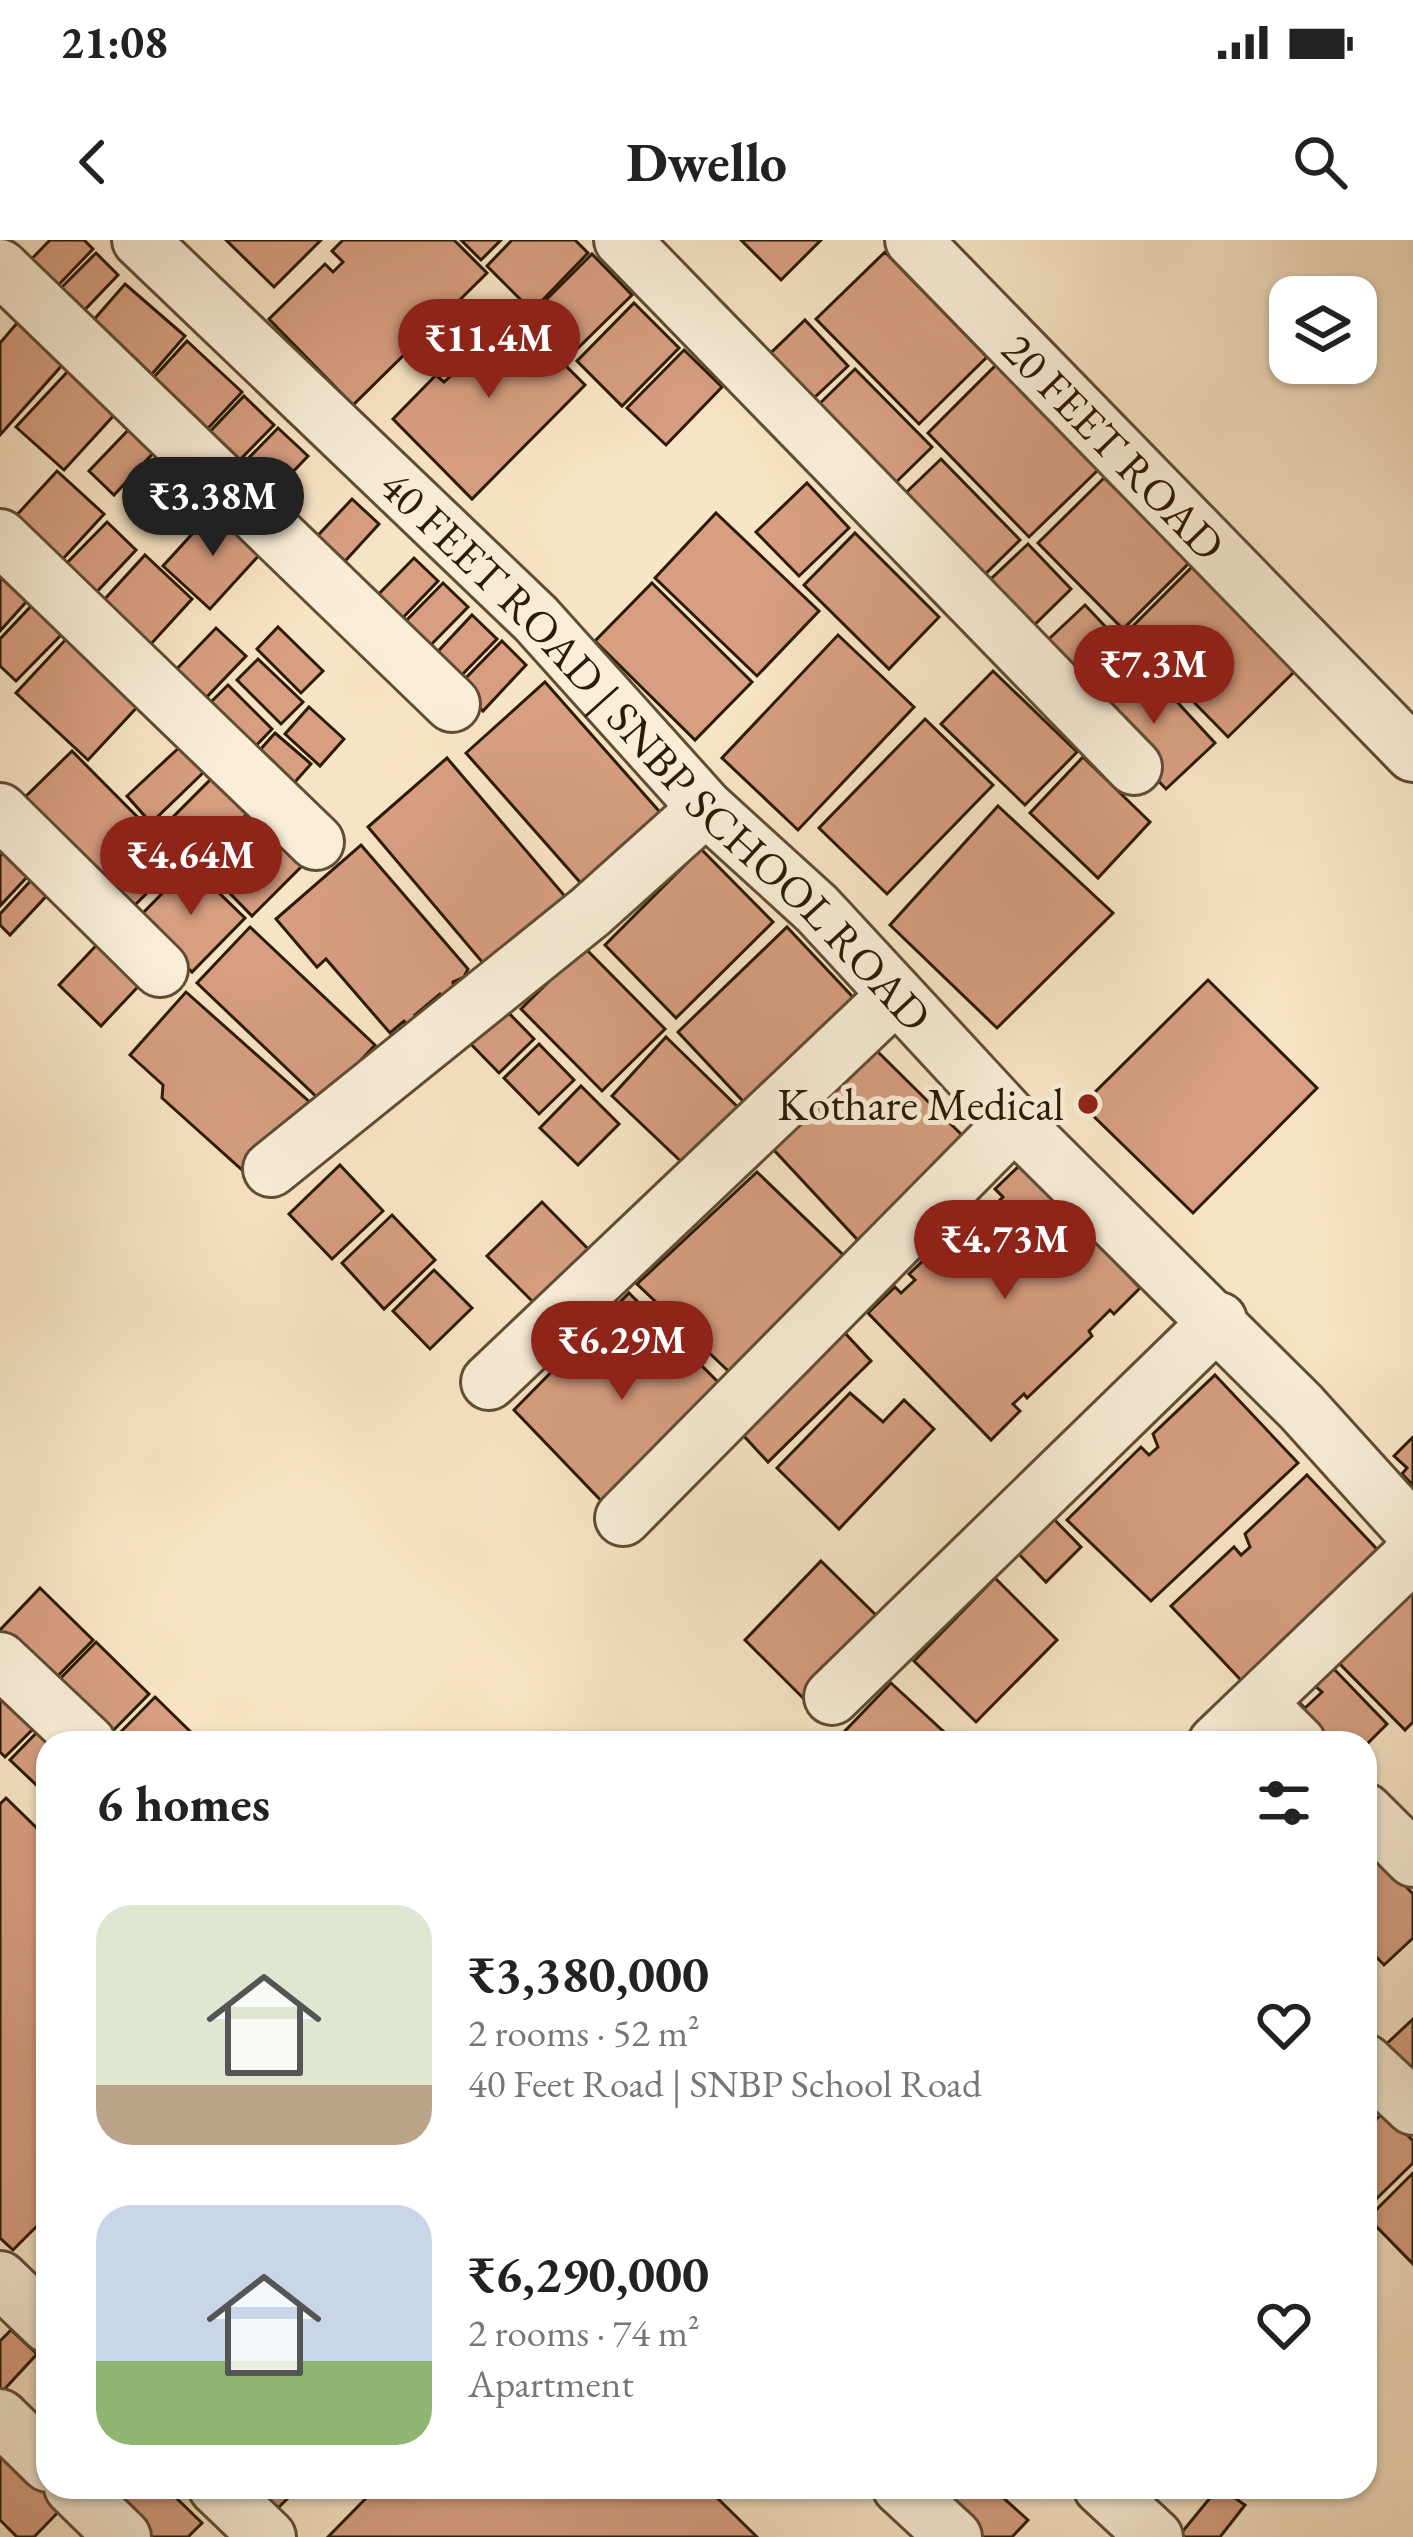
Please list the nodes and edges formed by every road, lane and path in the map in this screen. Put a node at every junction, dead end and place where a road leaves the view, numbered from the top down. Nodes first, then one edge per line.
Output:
1 (140, 240) edge
2 (622, 240) edge
3 (913, 240) edge
4 (8, 290) edge
5 (0, 537) edge
6 (452, 704) dead end
7 (1413, 754) edge
8 (1135, 767) dead end
9 (706, 808) junction
10 (0, 811) edge
11 (316, 842) dead end
12 (160, 969) dead end
13 (896, 995) junction
14 (1015, 1122) junction
15 (271, 1169) dead end
16 (1219, 1320) junction
17 (489, 1382) dead end
18 (623, 1518) dead end
19 (1413, 1531) edge
20 (1413, 1554) edge
21 (0, 1660) edge
22 (832, 1697) dead end
23 (1259, 1704) junction
24 (75, 1731) edge
25 (1229, 1731) edge
26 (1286, 1731) edge
27 (1377, 1823) edge
28 (1413, 1859) edge
29 (1377, 2074) edge
30 (1413, 2108) edge
31 (0, 2278) edge
32 (36, 2313) edge
33 (0, 2417) edge
34 (36, 2452) edge
35 (84, 2499) edge
36 (228, 2499) edge
37 (913, 2499) edge
38 (1114, 2499) edge
39 (123, 2537) edge
40 (268, 2537) edge
41 (954, 2537) edge
42 (1155, 2537) edge

1 - 9 street, 40 FEET ROAD | SNBP SCHOOL ROAD
2 - 8 street
3 - 7 street, 20 FEET ROAD
4 - 6 street
5 - 11 street
9 - 13 street, 40 FEET ROAD | SNBP SCHOOL ROAD
9 - 15 street
10 - 12 street
13 - 14 street, 40 FEET ROAD | SNBP SCHOOL ROAD
13 - 17 street
14 - 16 street, 40 FEET ROAD | SNBP SCHOOL ROAD
14 - 18 street
16 - 19 street, 40 FEET ROAD | SNBP SCHOOL ROAD
16 - 22 street
20 - 23 street
21 - 24 street
23 - 25 street
23 - 26 street
27 - 28 street
29 - 30 street
31 - 32 street
33 - 34 street
35 - 39 street
36 - 40 street
37 - 41 street
38 - 42 street

